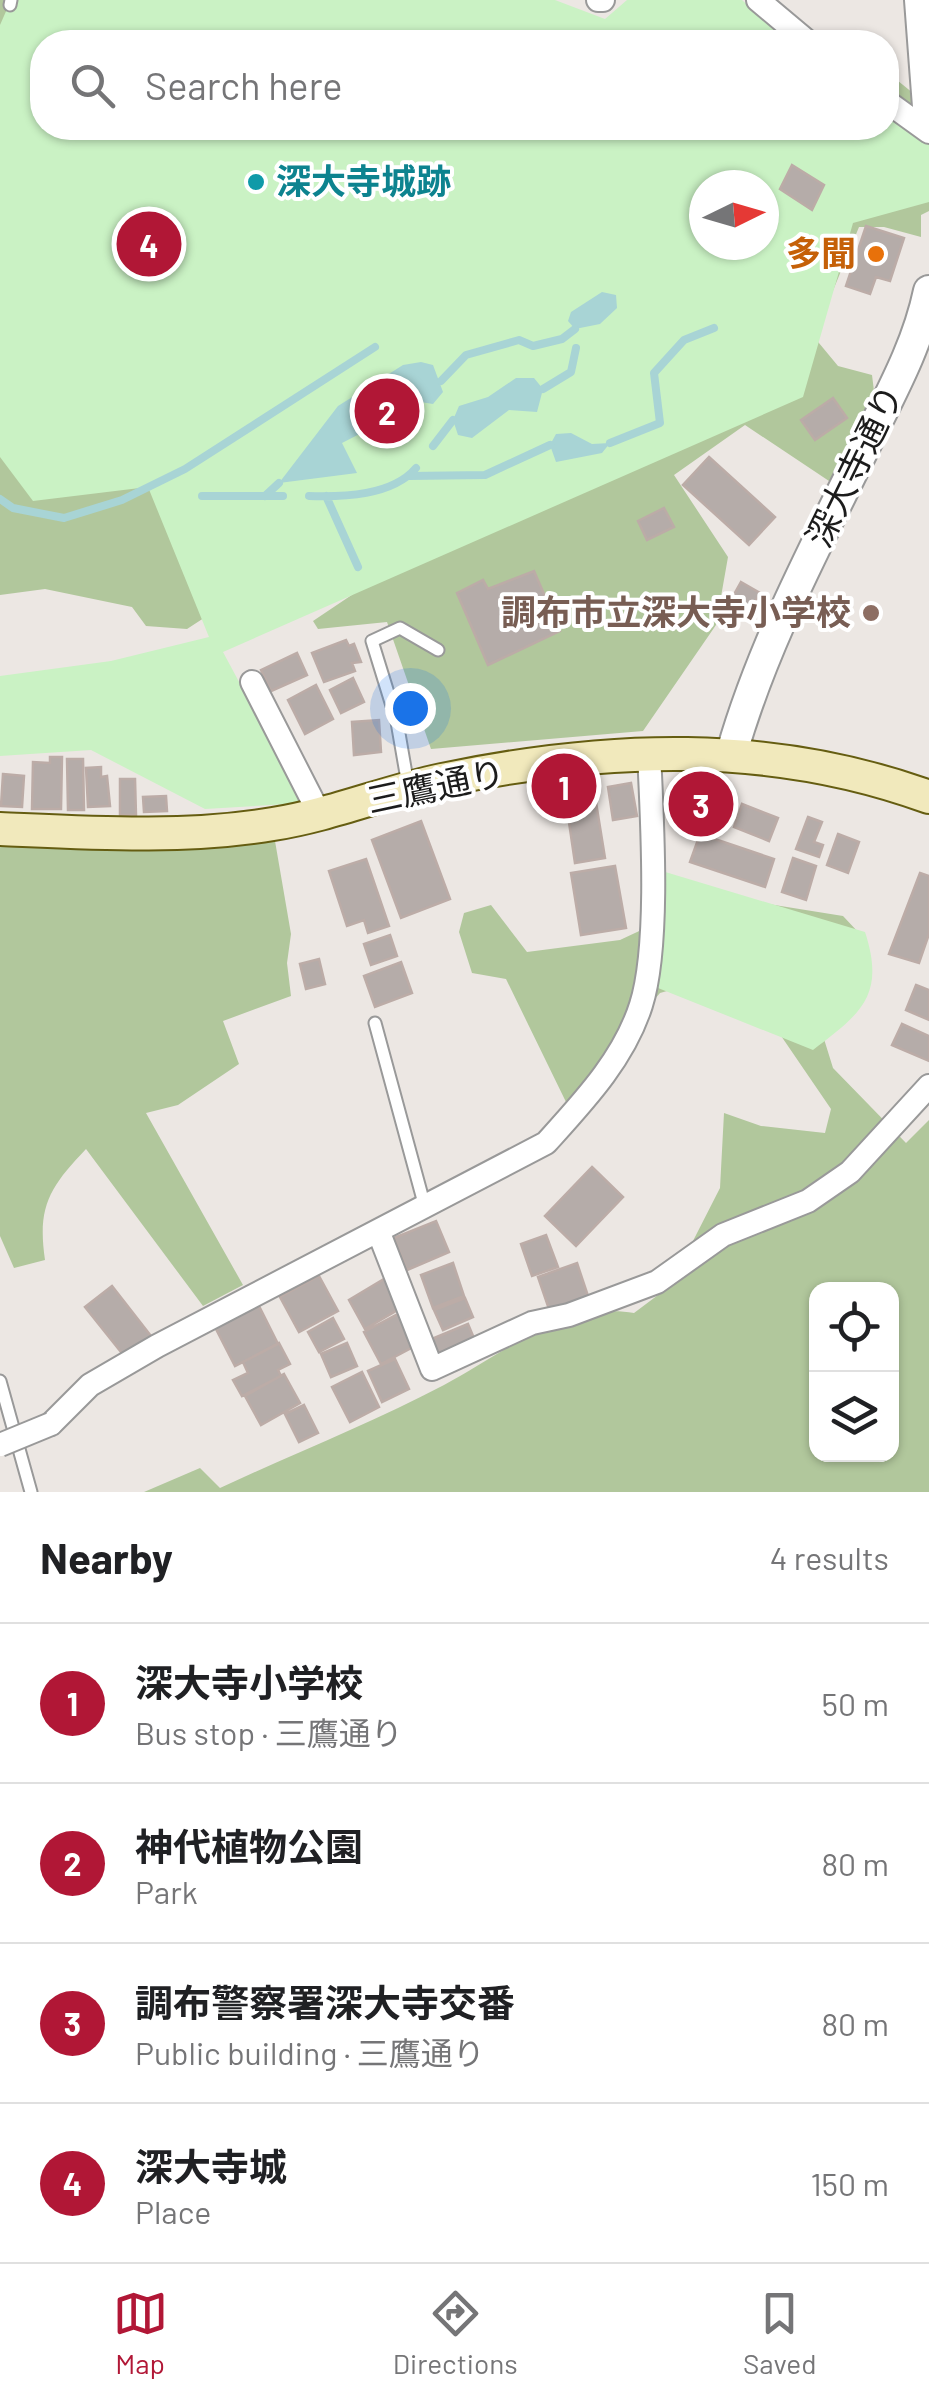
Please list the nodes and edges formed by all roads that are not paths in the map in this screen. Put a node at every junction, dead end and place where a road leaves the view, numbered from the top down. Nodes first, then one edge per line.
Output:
1 (758, 0) edge
2 (920, 0) edge
3 (794, 30) edge
4 (899, 110) edge
5 (929, 120) edge
6 (929, 132) edge
7 (929, 291) edge
8 (438, 650) dead end
9 (252, 682) dead end
10 (732, 752) junction
11 (649, 753) junction
12 (408, 790) junction
13 (929, 797) edge
14 (320, 815) junction
15 (0, 830) edge
16 (376, 1023) dead end
17 (929, 1086) edge
18 (425, 1206) junction
19 (379, 1233) junction
20 (0, 1381) edge
21 (0, 1445) edge
22 (31, 1492) edge

1 - 3 street
2 - 5 street
4 - 6 street
7 - 10 street, 深大寺通り
8 - 12 lane
9 - 14 street
10 - 11 main road, 三鷹通り
10 - 13 main road, 三鷹通り
11 - 12 main road, 三鷹通り
11 - 18 street
12 - 14 main road, 三鷹通り
14 - 15 main road, 三鷹通り
16 - 18 lane
17 - 19 street
18 - 19 street
19 - 21 street, bridge
20 - 22 lane

